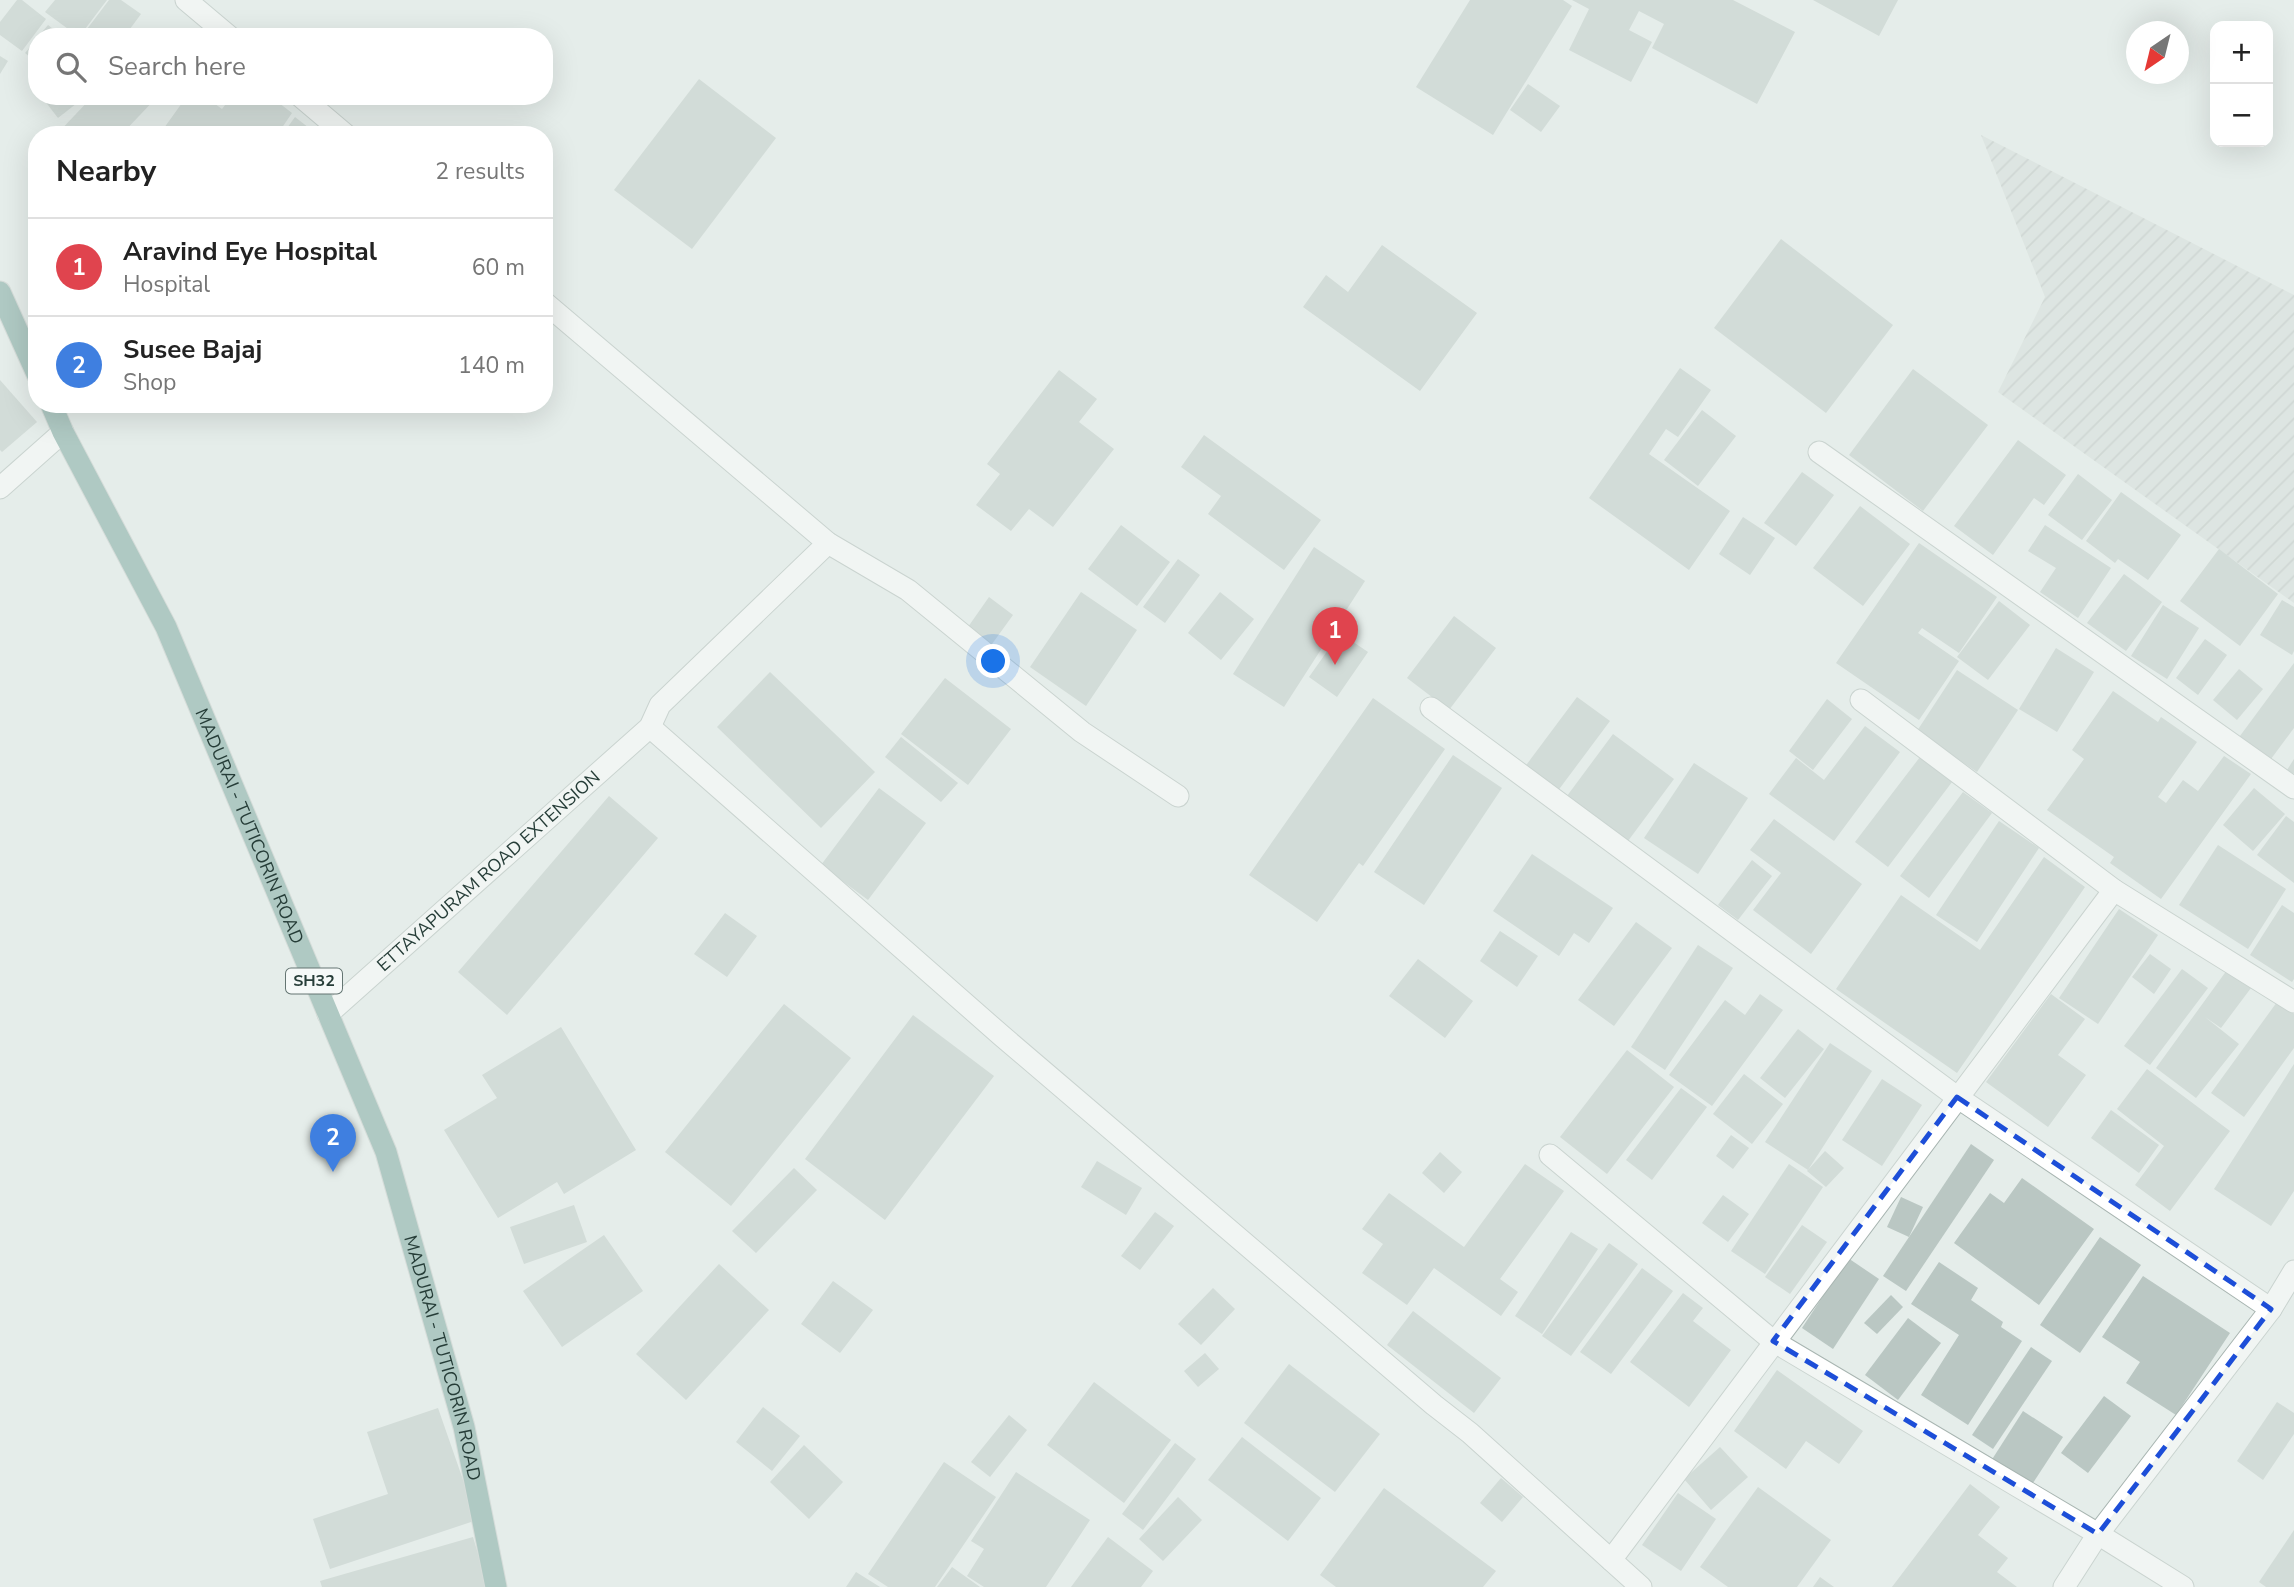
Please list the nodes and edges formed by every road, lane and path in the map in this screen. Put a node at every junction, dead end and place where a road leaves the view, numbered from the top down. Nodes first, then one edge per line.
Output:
1 (187, 0) edge
2 (220, 28) edge
3 (311, 105) edge
4 (335, 126) edge
5 (0, 292) edge
6 (553, 310) edge
7 (28, 354) edge
8 (55, 413) edge
9 (63, 432) junction
10 (1819, 452) dead end
11 (0, 488) edge
12 (828, 542) junction
13 (1861, 700) dead end
14 (1431, 708) dead end
15 (650, 727) junction
16 (2294, 788) edge
17 (1178, 796) dead end
18 (2114, 890) junction
19 (2294, 1002) edge
20 (328, 1014) junction
21 (1957, 1097) junction
22 (1550, 1155) dead end
23 (2294, 1271) edge
24 (2271, 1309) junction
25 (1773, 1341) junction
26 (2098, 1534) junction
27 (1611, 1560) junction
28 (496, 1587) edge
29 (1641, 1587) edge
30 (2064, 1587) edge
31 (2183, 1587) edge

1 - 2 street
3 - 4 street
5 - 7 main road
6 - 12 street
8 - 9 main road, MADURAI - TUTICORIN ROAD / SH32
9 - 11 street
9 - 20 main road, MADURAI - TUTICORIN ROAD / SH32
10 - 16 street
12 - 15 street, ETTAYAPURAM ROAD EXTENSION
12 - 17 street
13 - 18 street
14 - 21 street
15 - 20 street, ETTAYAPURAM ROAD EXTENSION
15 - 27 street
18 - 19 street
18 - 21 street
20 - 28 main road, MADURAI - TUTICORIN ROAD / SH32
21 - 24 street
21 - 25 street
22 - 25 street
23 - 24 street
24 - 26 street
25 - 26 street
25 - 27 street
26 - 30 street
26 - 31 street
27 - 29 street

